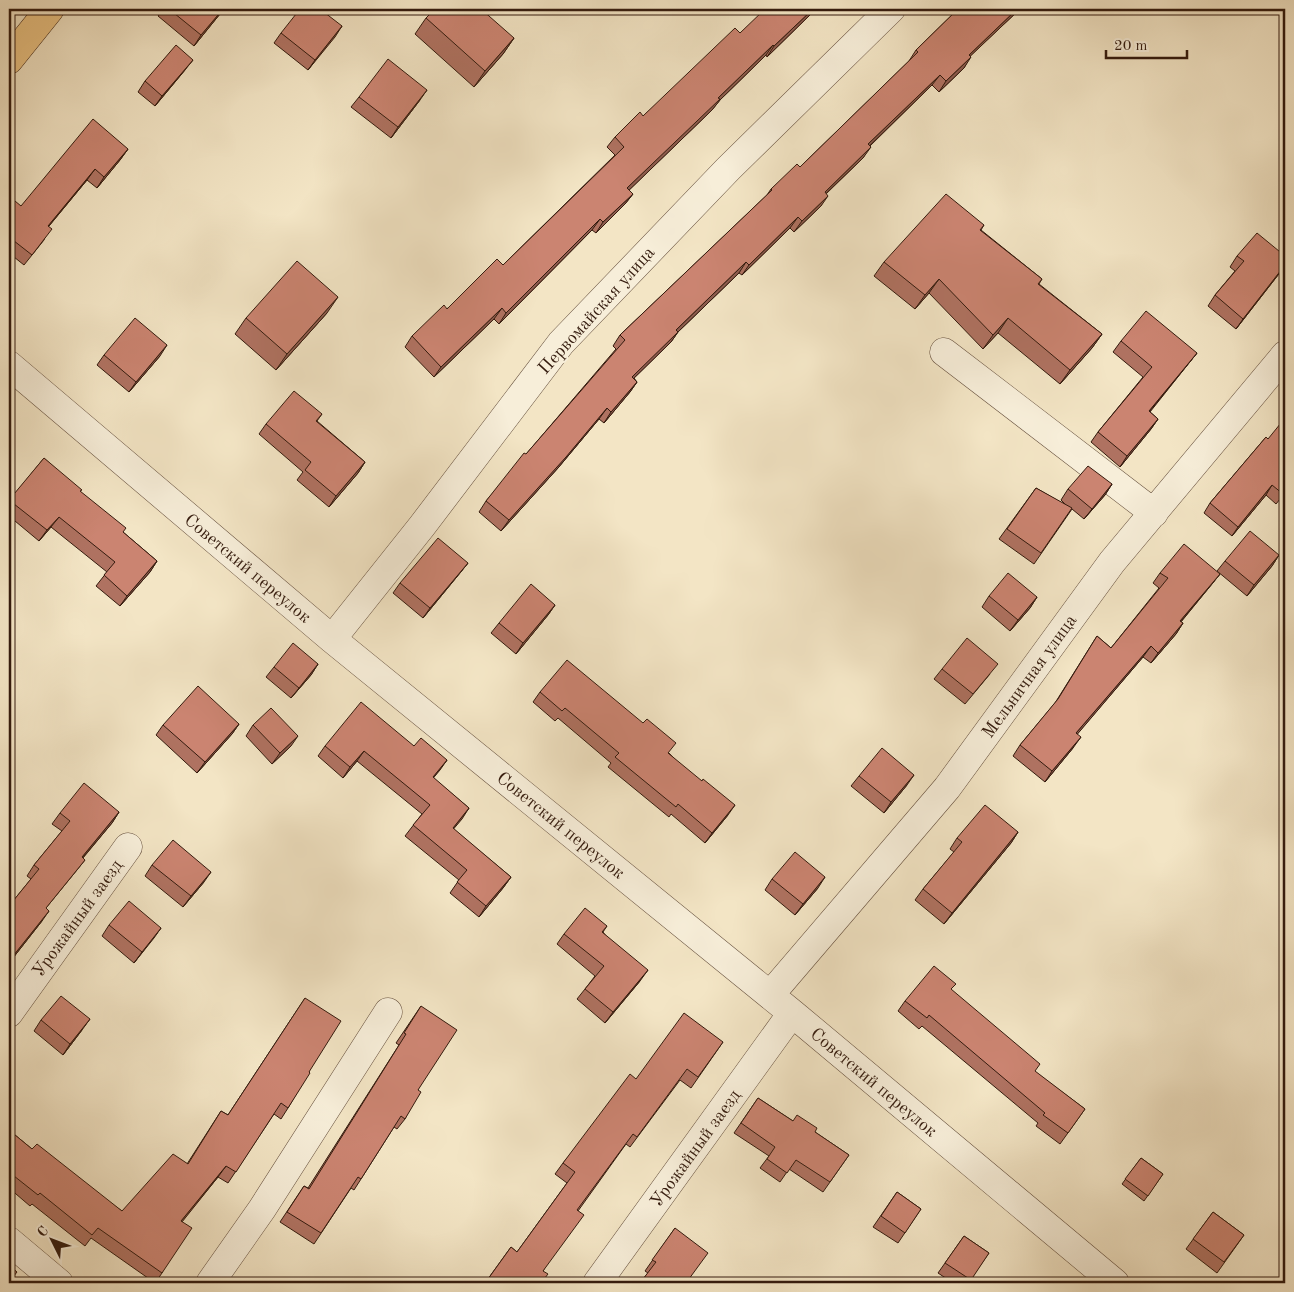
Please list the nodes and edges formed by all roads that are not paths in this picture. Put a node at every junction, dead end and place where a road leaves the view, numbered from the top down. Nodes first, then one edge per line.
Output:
1 (50, 9) edge
2 (891, 9) edge
3 (9, 60) edge
4 (944, 352) dead end
5 (1285, 355) edge
6 (9, 365) edge
7 (1154, 513) junction
8 (332, 639) junction
9 (128, 847) dead end
10 (770, 995) junction
11 (388, 1012) dead end
12 (9, 1013) edge
13 (792, 1014) junction
14 (9, 1241) edge
15 (59, 1283) edge
16 (210, 1283) edge
17 (598, 1283) edge
18 (1115, 1283) edge

1 - 3 main road
2 - 8 street, Первомайская улица
4 - 7 street
5 - 7 street, Мельничная улица
6 - 8 street, Советский переулок
7 - 10 street, Мельничная улица
8 - 10 street, Советский переулок
9 - 12 street, Урожайный заезд
10 - 13 street, Советский переулок
11 - 16 street
13 - 17 street, Урожайный заезд
13 - 18 street, Советский переулок
14 - 15 street

